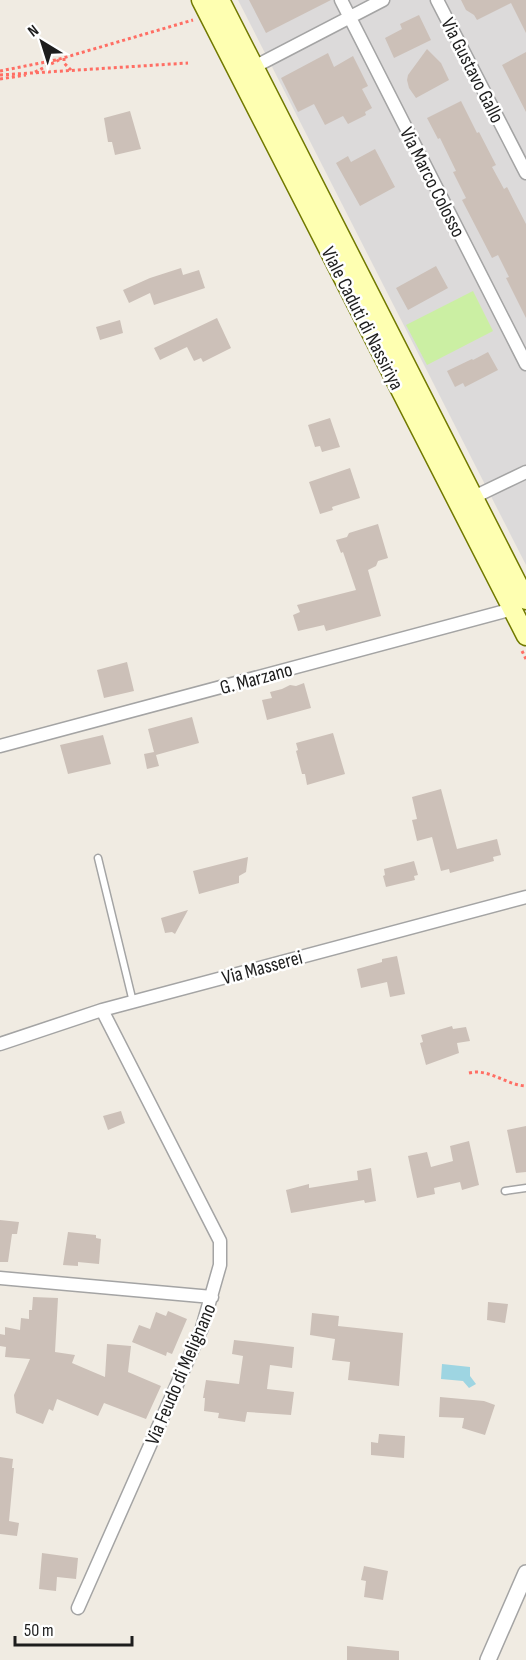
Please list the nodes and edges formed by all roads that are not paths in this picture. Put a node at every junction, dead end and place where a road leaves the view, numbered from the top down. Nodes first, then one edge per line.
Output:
1 (341, 0) edge
2 (383, 0) edge
3 (437, 0) edge
4 (210, 5) edge
5 (350, 17) junction
6 (254, 67) junction
7 (526, 173) edge
8 (526, 364) edge
9 (526, 471) edge
10 (474, 497) junction
11 (519, 605) edge
12 (526, 636) edge
13 (0, 746) edge
14 (98, 858) dead end
15 (526, 897) edge
16 (133, 1002) junction
17 (102, 1010) junction
18 (0, 1044) edge
19 (526, 1188) edge
20 (505, 1191) dead end
21 (0, 1278) edge
22 (212, 1297) junction
23 (526, 1573) edge
24 (78, 1608) dead end
25 (488, 1660) edge

1 - 5 street, Via Marco Colosso
2 - 5 street
3 - 7 street, Via Gustavo Gallo
4 - 6 main road, Viale Caduti di Nassiriya
4 - 11 main road, Viale Caduti di Nassiriya
5 - 6 street
5 - 8 street, Via Marco Colosso
6 - 10 main road, Viale Caduti di Nassiriya
9 - 10 street
10 - 11 main road, Viale Caduti di Nassiriya
11 - 12 main road, Viale Caduti di Nassiriya
11 - 13 street, G. Marzano
14 - 16 lane
15 - 16 street, Via Masserei
16 - 17 street, Via Masserei
17 - 18 street, Via Masserei
17 - 22 street, Via Feudo di Melignano
19 - 20 lane
21 - 22 street
22 - 24 street, Via Feudo di Melignano
23 - 25 street

